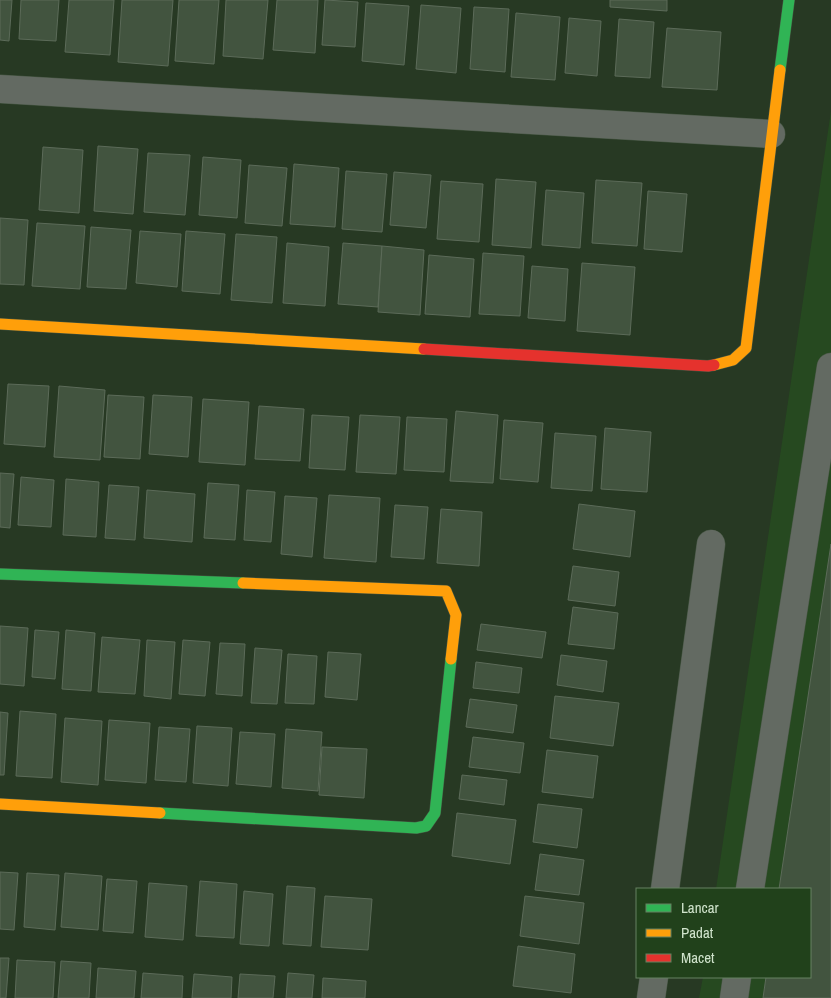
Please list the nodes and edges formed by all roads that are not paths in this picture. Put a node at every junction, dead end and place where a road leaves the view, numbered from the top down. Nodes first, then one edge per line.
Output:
1 (789, 0) edge
2 (0, 89) edge
3 (771, 134) junction
4 (0, 324) edge
5 (831, 367) edge
6 (711, 544) dead end
7 (0, 574) edge
8 (0, 804) edge
9 (665, 888) edge
10 (750, 888) edge
11 (654, 978) edge
12 (737, 978) edge
13 (651, 998) edge
14 (734, 998) edge

1 - 3 street
2 - 3 street
3 - 4 street
5 - 10 street
6 - 9 street
7 - 8 street
11 - 13 street
12 - 14 street

